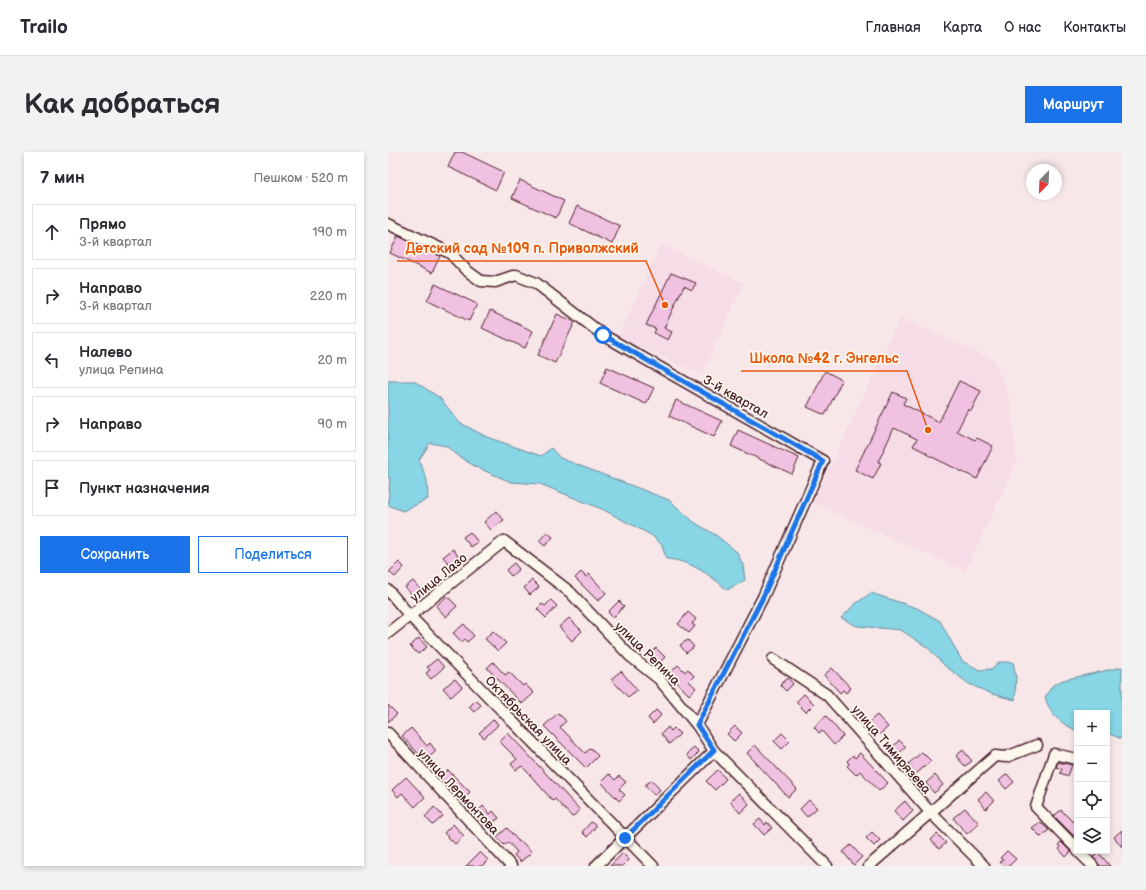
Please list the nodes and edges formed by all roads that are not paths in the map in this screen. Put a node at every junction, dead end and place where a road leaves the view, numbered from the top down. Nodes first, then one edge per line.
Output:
1 (388, 224) edge
2 (504, 541) joint
3 (388, 590) edge
4 (410, 616) junction
5 (388, 633) edge
6 (773, 659) dead end
7 (697, 725) junction
8 (388, 733) edge
9 (1037, 745) dead end
10 (714, 750) junction
11 (1074, 758) edge
12 (930, 812) junction
13 (625, 838) junction
14 (1074, 846) edge
15 (1082, 854) edge
16 (511, 866) edge
17 (596, 866) edge
18 (653, 866) edge
19 (827, 866) edge
20 (870, 866) edge
21 (984, 866) edge
22 (1093, 866) edge

1 - 7 street, 3-й квартал
2 - 4 street, улица Лазо
2 - 7 street, улица Репина
3 - 4 street, Октябрьская улица
4 - 5 street, улица Лазо
4 - 13 street, Октябрьская улица
6 - 12 street, улица Тимирязева
7 - 10 street, улица Репина
8 - 16 street, улица Лермонтова
9 - 12 street
10 - 13 street
10 - 19 street, улица Репина
11 - 14 street
12 - 20 street
12 - 21 street, улица Тимирязева
13 - 17 street
13 - 18 street, Октябрьская улица
15 - 22 street

